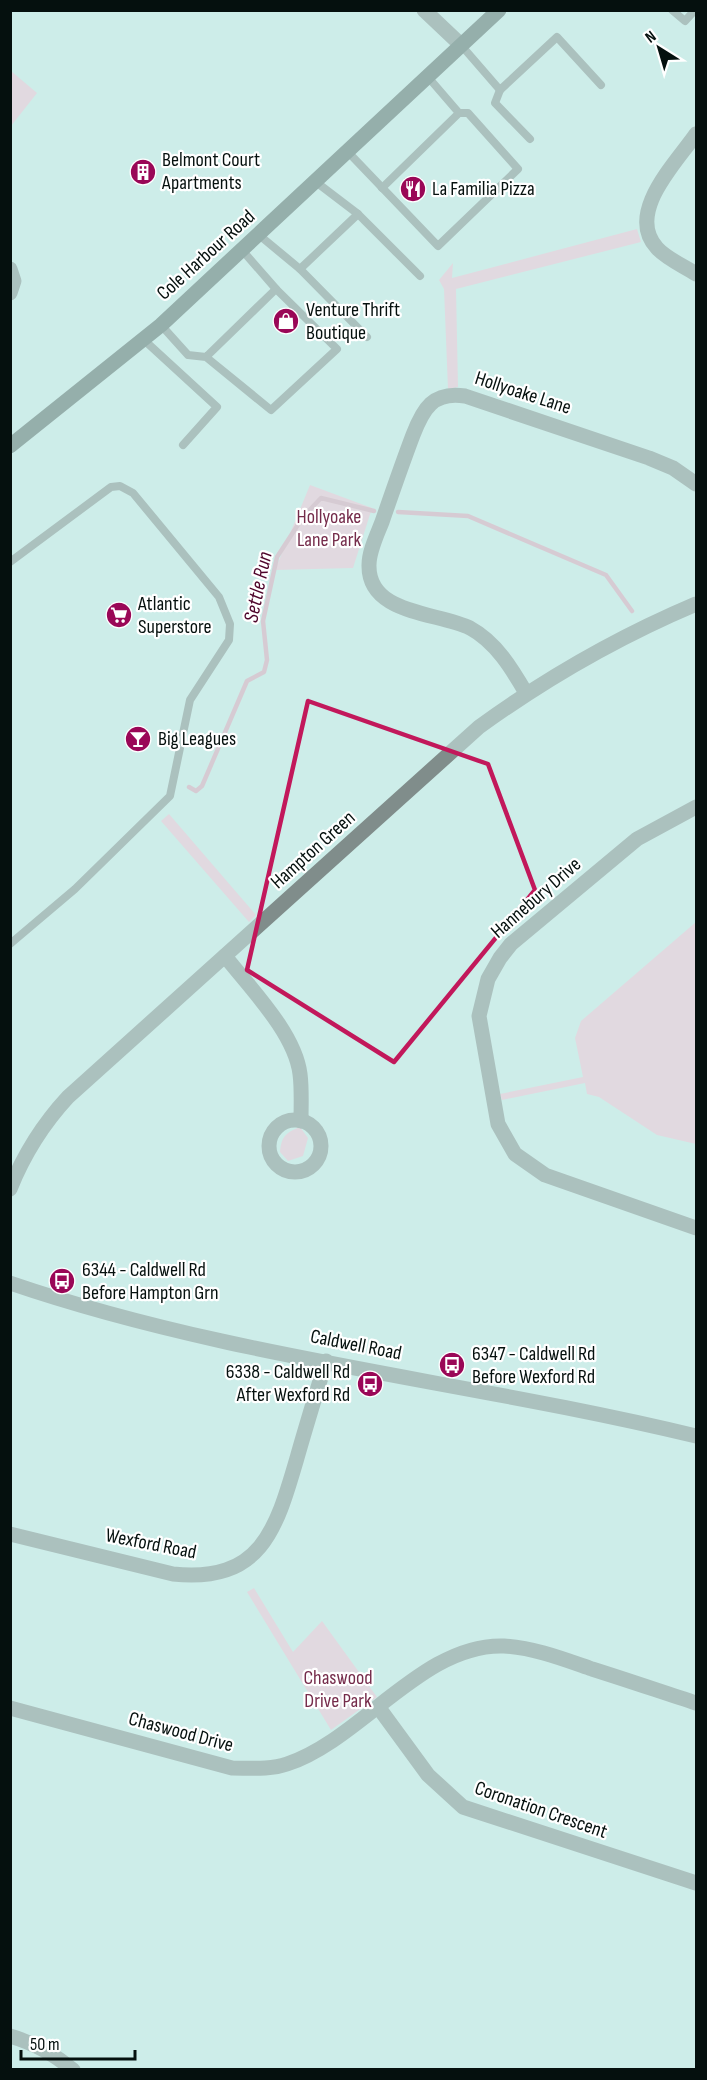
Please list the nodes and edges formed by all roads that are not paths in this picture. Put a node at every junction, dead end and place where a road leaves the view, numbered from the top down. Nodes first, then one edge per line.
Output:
1 (424, 10) edge
2 (499, 10) edge
3 (672, 10) edge
4 (695, 10) edge
5 (461, 45) junction
6 (428, 77) junction
7 (601, 85) dead end
8 (500, 90) junction
9 (459, 113) junction
10 (696, 134) edge
11 (530, 139) dead end
12 (348, 152) junction
13 (316, 182) junction
14 (382, 188) junction
15 (358, 214) junction
16 (259, 235) junction
17 (242, 250) junction
18 (10, 269) edge
19 (300, 269) junction
20 (696, 274) edge
21 (420, 276) dead end
22 (276, 289) junction
23 (10, 293) edge
24 (161, 325) junction
25 (367, 337) dead end
26 (144, 339) junction
27 (206, 357) junction
28 (183, 445) dead end
29 (10, 446) edge
30 (696, 484) edge
31 (10, 562) edge
32 (696, 604) edge
33 (526, 693) junction
34 (696, 807) edge
35 (10, 944) edge
36 (225, 956) junction
37 (301, 1121) dead end
38 (10, 1189) edge
39 (696, 1228) edge
40 (10, 1283) edge
41 (326, 1361) junction
42 (696, 1436) edge
43 (10, 1533) edge
44 (696, 1703) edge
45 (10, 1708) edge
46 (379, 1708) junction
47 (696, 1883) edge
48 (10, 2036) edge
49 (73, 2070) edge

1 - 5 street
2 - 5 main road, Cole Harbour Road
3 - 4 lane
5 - 6 main road, Cole Harbour Road
5 - 8 lane
6 - 9 lane
6 - 12 main road, Cole Harbour Road
7 - 8 lane
8 - 11 lane
9 - 14 lane
9 - 14 lane
10 - 20 street
12 - 13 main road, Cole Harbour Road
12 - 14 lane
13 - 15 lane
13 - 16 main road, Cole Harbour Road
15 - 19 lane
15 - 21 lane
16 - 17 main road, Cole Harbour Road
16 - 19 lane
17 - 22 lane
17 - 24 main road, Cole Harbour Road
18 - 23 street
19 - 25 lane
22 - 27 lane
22 - 27 lane
24 - 26 main road, Cole Harbour Road
24 - 27 lane
26 - 28 lane
26 - 29 main road, Cole Harbour Road
30 - 33 street, Hollyoake Lane
31 - 35 lane
32 - 33 street, Hampton Green
33 - 36 street, Hampton Green
34 - 39 street, Hannebury Drive
36 - 37 street
36 - 38 street, Hampton Green
40 - 41 street, Caldwell Road
41 - 42 street, Caldwell Road
41 - 43 street, Wexford Road
44 - 46 street, Chaswood Drive
45 - 46 street, Chaswood Drive
46 - 47 street, Coronation Crescent
48 - 49 street

